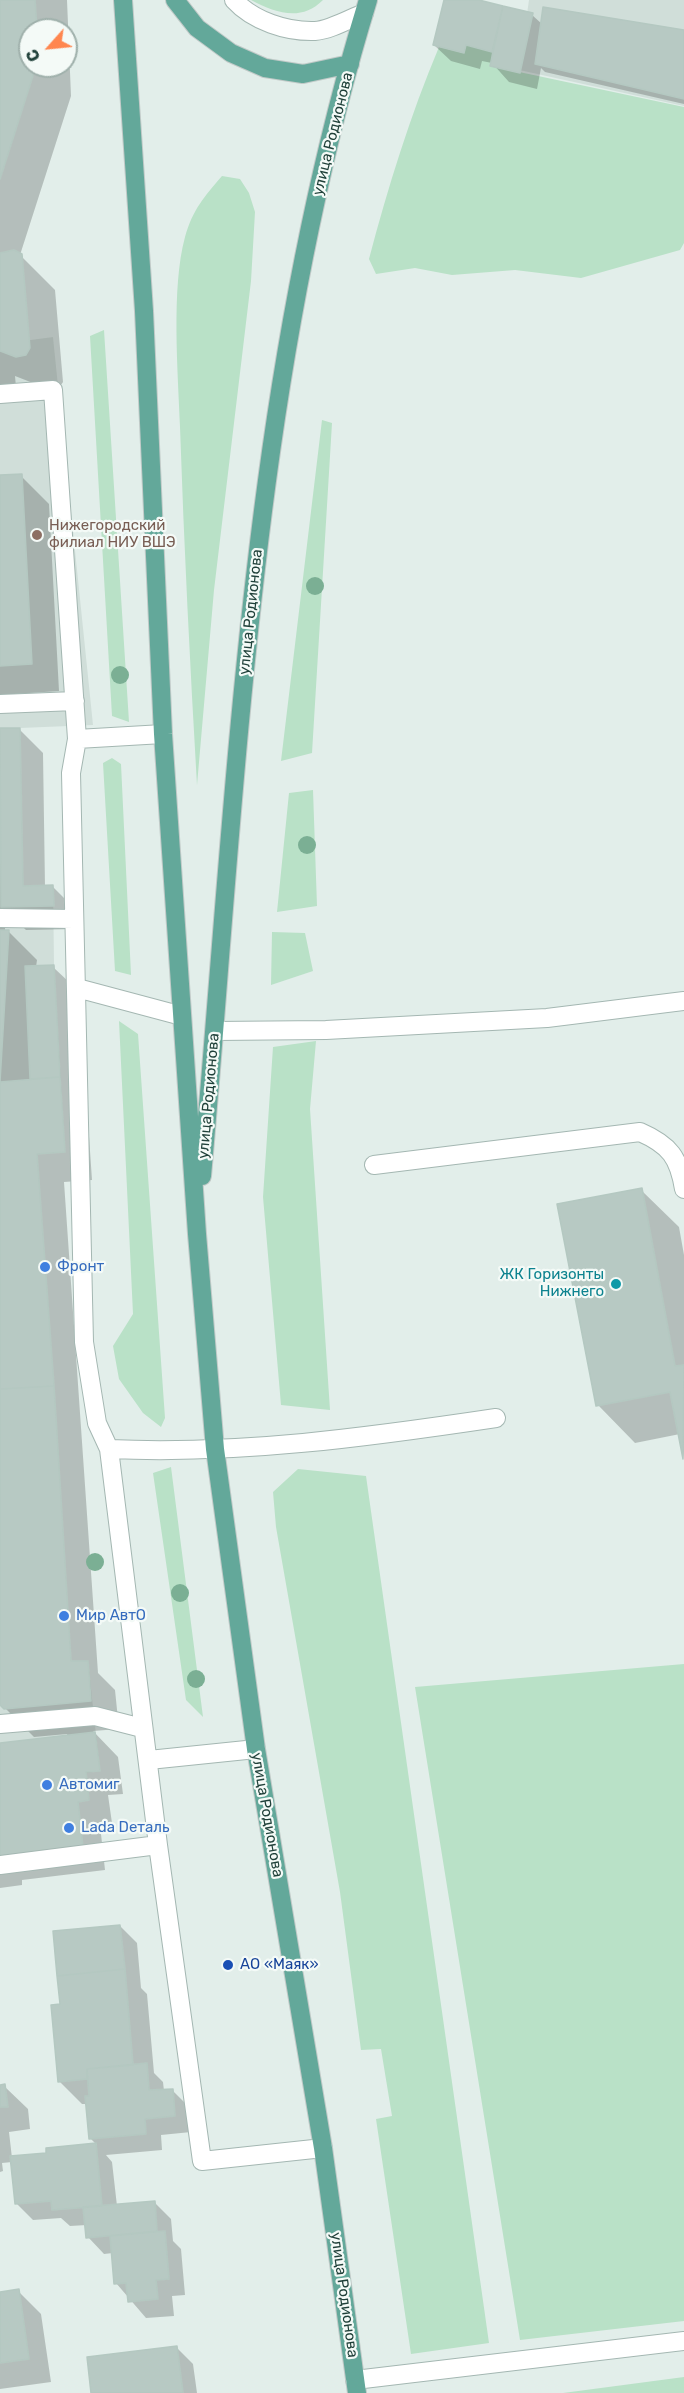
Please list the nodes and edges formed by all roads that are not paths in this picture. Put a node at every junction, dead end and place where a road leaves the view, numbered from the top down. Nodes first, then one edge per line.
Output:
1 (123, 0) edge
2 (175, 0) edge
3 (234, 0) edge
4 (366, 7) edge
5 (350, 64) junction
6 (0, 394) edge
7 (75, 701) junction
8 (0, 704) edge
9 (163, 734) junction
10 (77, 739) junction
11 (0, 918) edge
12 (74, 919) junction
13 (77, 988) junction
14 (684, 1001) edge
15 (182, 1016) junction
16 (215, 1031) junction
17 (682, 1164) edge
18 (374, 1165) dead end
19 (684, 1189) edge
20 (197, 1234) junction
21 (496, 1418) dead end
22 (109, 1449) junction
23 (215, 1449) junction
24 (0, 1724) edge
25 (142, 1728) junction
26 (256, 1749) junction
27 (149, 1760) junction
28 (158, 1845) junction
29 (0, 1865) edge
30 (323, 2148) junction
31 (684, 2342) edge
32 (356, 2387) edge

1 - 9 main road, улица Родионова
2 - 5 main road
3 - 4 street
4 - 5 main road, улица Родионова
5 - 16 main road, улица Родионова
6 - 7 street
7 - 8 street
7 - 10 street
9 - 10 street
9 - 15 main road, улица Родионова
10 - 12 street
11 - 12 street
12 - 13 street
13 - 15 street
13 - 22 street
14 - 16 street
15 - 20 main road, улица Родионова
16 - 20 main road, улица Родионова
17 - 18 street
17 - 19 street
20 - 23 main road, улица Родионова
21 - 23 street
22 - 23 street
22 - 25 street
23 - 26 main road, улица Родионова
24 - 25 street
25 - 27 street
26 - 27 street
26 - 30 main road, улица Родионова
27 - 28 street
28 - 29 street
28 - 30 street
30 - 32 main road, улица Родионова
31 - 32 street

